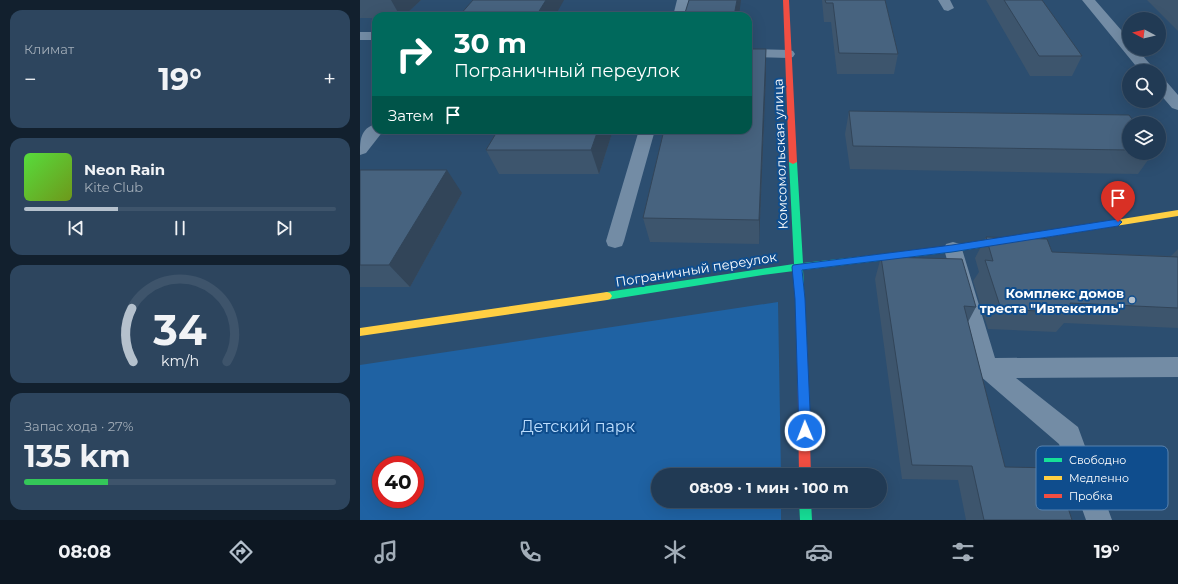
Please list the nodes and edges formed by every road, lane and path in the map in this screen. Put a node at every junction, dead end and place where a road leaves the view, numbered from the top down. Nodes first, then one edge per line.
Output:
1 (683, 0) edge
2 (786, 0) edge
3 (1088, 0) edge
4 (680, 12) edge
5 (360, 36) edge
6 (372, 36) edge
7 (1122, 41) edge
8 (752, 53) edge
9 (789, 54) junction
10 (1135, 56) edge
11 (1142, 64) edge
12 (1166, 92) edge
13 (1178, 105) edge
14 (372, 134) edge
15 (646, 134) edge
16 (360, 149) edge
17 (1178, 213) edge
18 (615, 241) dead end
19 (952, 249) junction
20 (797, 267) junction
21 (360, 332) edge
22 (1178, 366) edge
23 (987, 368) junction
24 (1073, 446) edge
25 (805, 468) edge
26 (806, 508) edge
27 (1095, 510) edge
28 (806, 520) edge
29 (1099, 520) edge

1 - 4 lane
2 - 9 street, Комсомольская улица
3 - 7 street
5 - 6 lane
8 - 9 lane
9 - 20 street, Комсомольская улица
10 - 11 street
12 - 13 street
14 - 16 street
15 - 18 lane
17 - 19 street, Пограничный переулок
19 - 20 street, Пограничный переулок
19 - 23 lane
20 - 21 street, Пограничный переулок
20 - 25 street, Комсомольская улица
22 - 23 lane
23 - 24 lane
26 - 28 street
27 - 29 lane

